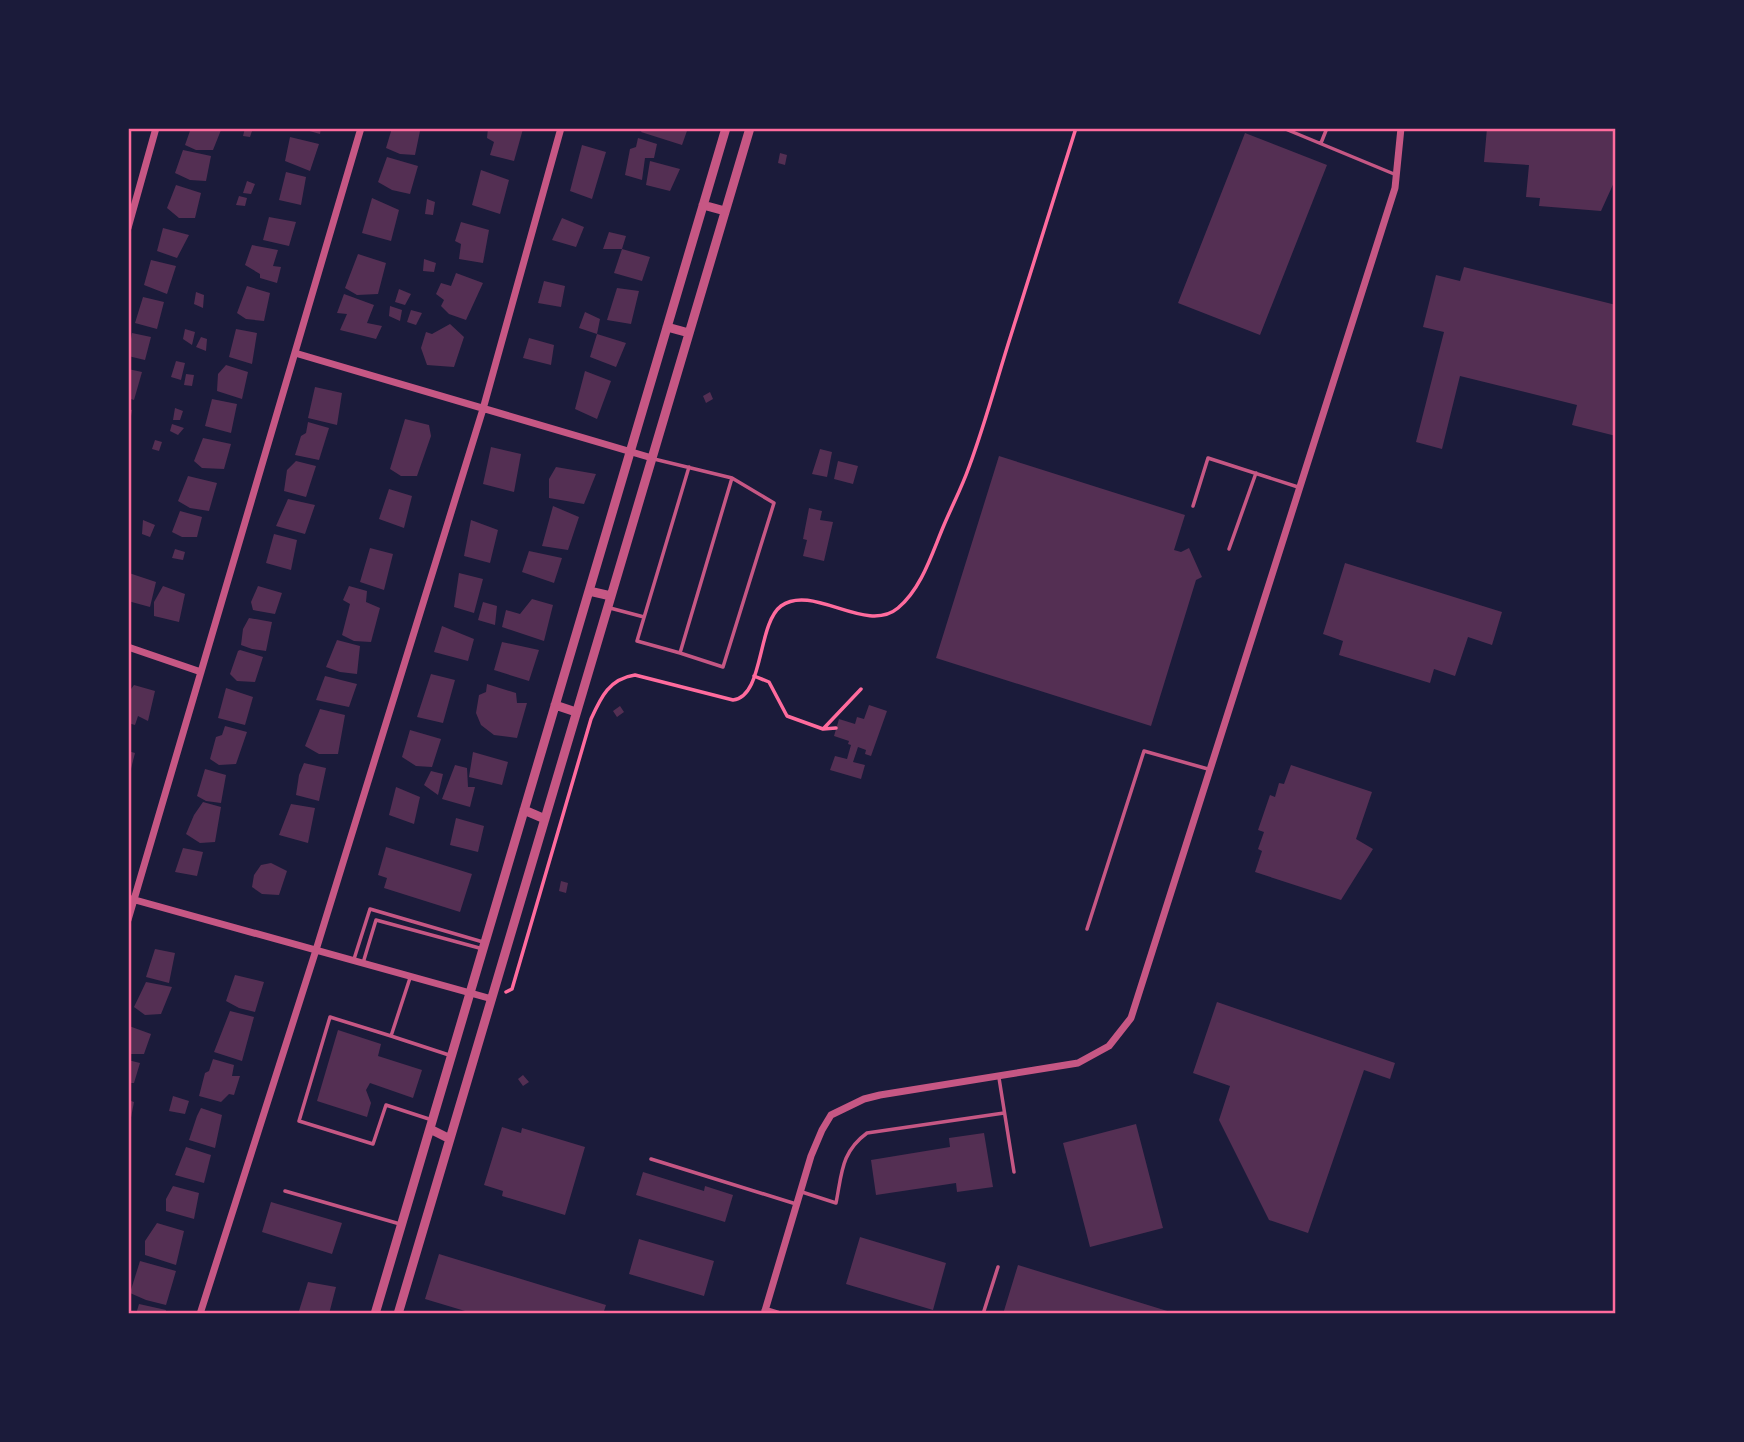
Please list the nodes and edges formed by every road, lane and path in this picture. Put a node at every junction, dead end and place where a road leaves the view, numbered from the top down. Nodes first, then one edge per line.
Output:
1 (156, 128) edge
2 (361, 128) edge
3 (561, 128) edge
4 (726, 128) edge
5 (750, 128) edge
6 (1076, 128) edge
7 (1283, 128) edge
8 (1327, 128) edge
9 (1401, 128) edge
10 (1321, 144) junction
11 (1397, 175) junction
12 (703, 205) junction
13 (725, 211) junction
14 (128, 228) edge
15 (667, 327) junction
16 (689, 333) junction
17 (295, 353) junction
18 (483, 409) junction
19 (630, 452) junction
20 (652, 458) junction
21 (689, 467) junction
22 (1256, 473) junction
23 (732, 478) junction
24 (1300, 487) junction
25 (1193, 506) dead end
26 (1229, 549) dead end
27 (589, 591) junction
28 (611, 596) junction
29 (608, 608) junction
30 (644, 617) junction
31 (128, 646) edge
32 (680, 653) junction
33 (201, 672) junction
34 (754, 677) junction
35 (861, 690) dead end
36 (555, 705) junction
37 (576, 712) junction
38 (836, 728) dead end
39 (823, 729) junction
40 (1210, 770) junction
41 (524, 810) junction
42 (545, 819) junction
43 (130, 899) edge
44 (128, 920) edge
45 (1087, 929) dead end
46 (484, 946) junction
47 (316, 950) junction
48 (354, 960) junction
49 (363, 963) junction
50 (411, 976) junction
51 (470, 993) junction
52 (492, 999) junction
53 (391, 1036) junction
54 (451, 1056) junction
55 (998, 1076) junction
56 (1004, 1113) junction
57 (431, 1125) junction
58 (450, 1139) junction
59 (651, 1159) dead end
60 (1014, 1172) dead end
61 (285, 1191) dead end
62 (800, 1192) junction
63 (797, 1205) junction
64 (402, 1225) junction
65 (998, 1267) dead end
66 (765, 1312) edge
67 (200, 1314) edge
68 (375, 1314) edge
69 (398, 1314) edge
70 (778, 1314) edge
71 (983, 1314) edge

1 - 14 street
2 - 17 street
3 - 18 street
4 - 12 street
5 - 13 street
6 - 34 path
7 - 10 lane
8 - 10 lane
9 - 11 street
10 - 11 lane
11 - 24 street
12 - 13 street
12 - 15 street
13 - 16 street
15 - 16 street
15 - 19 street
16 - 20 street
17 - 18 street
17 - 33 street
18 - 19 street
18 - 47 street
19 - 20 street
19 - 27 street
20 - 21 lane
20 - 28 street
21 - 23 lane
21 - 30 lane
22 - 24 lane
22 - 25 lane
22 - 26 lane
23 - 32 lane
23 - 32 lane
24 - 40 street
27 - 28 street
27 - 36 street
28 - 29 street
29 - 30 lane
29 - 37 street
30 - 32 lane
31 - 33 street
33 - 43 street
34 - 39 path
34 - 52 path
35 - 39 path
36 - 37 street
36 - 41 street
37 - 42 street
38 - 39 path
40 - 45 lane
40 - 55 street
41 - 42 street
41 - 46 street
42 - 52 street
43 - 44 street
43 - 47 street
46 - 48 lane
46 - 49 lane
46 - 51 street
47 - 48 street
47 - 67 street
48 - 49 street
49 - 50 street
50 - 51 street
50 - 53 lane
51 - 52 street
51 - 54 street
52 - 58 street
53 - 54 lane
53 - 57 lane
54 - 57 street
55 - 56 lane
55 - 62 street
56 - 60 lane
56 - 62 lane
57 - 58 street
57 - 64 street
58 - 69 street
59 - 63 lane
61 - 64 lane
62 - 63 street
63 - 66 street
64 - 68 street
65 - 71 lane
66 - 70 street

